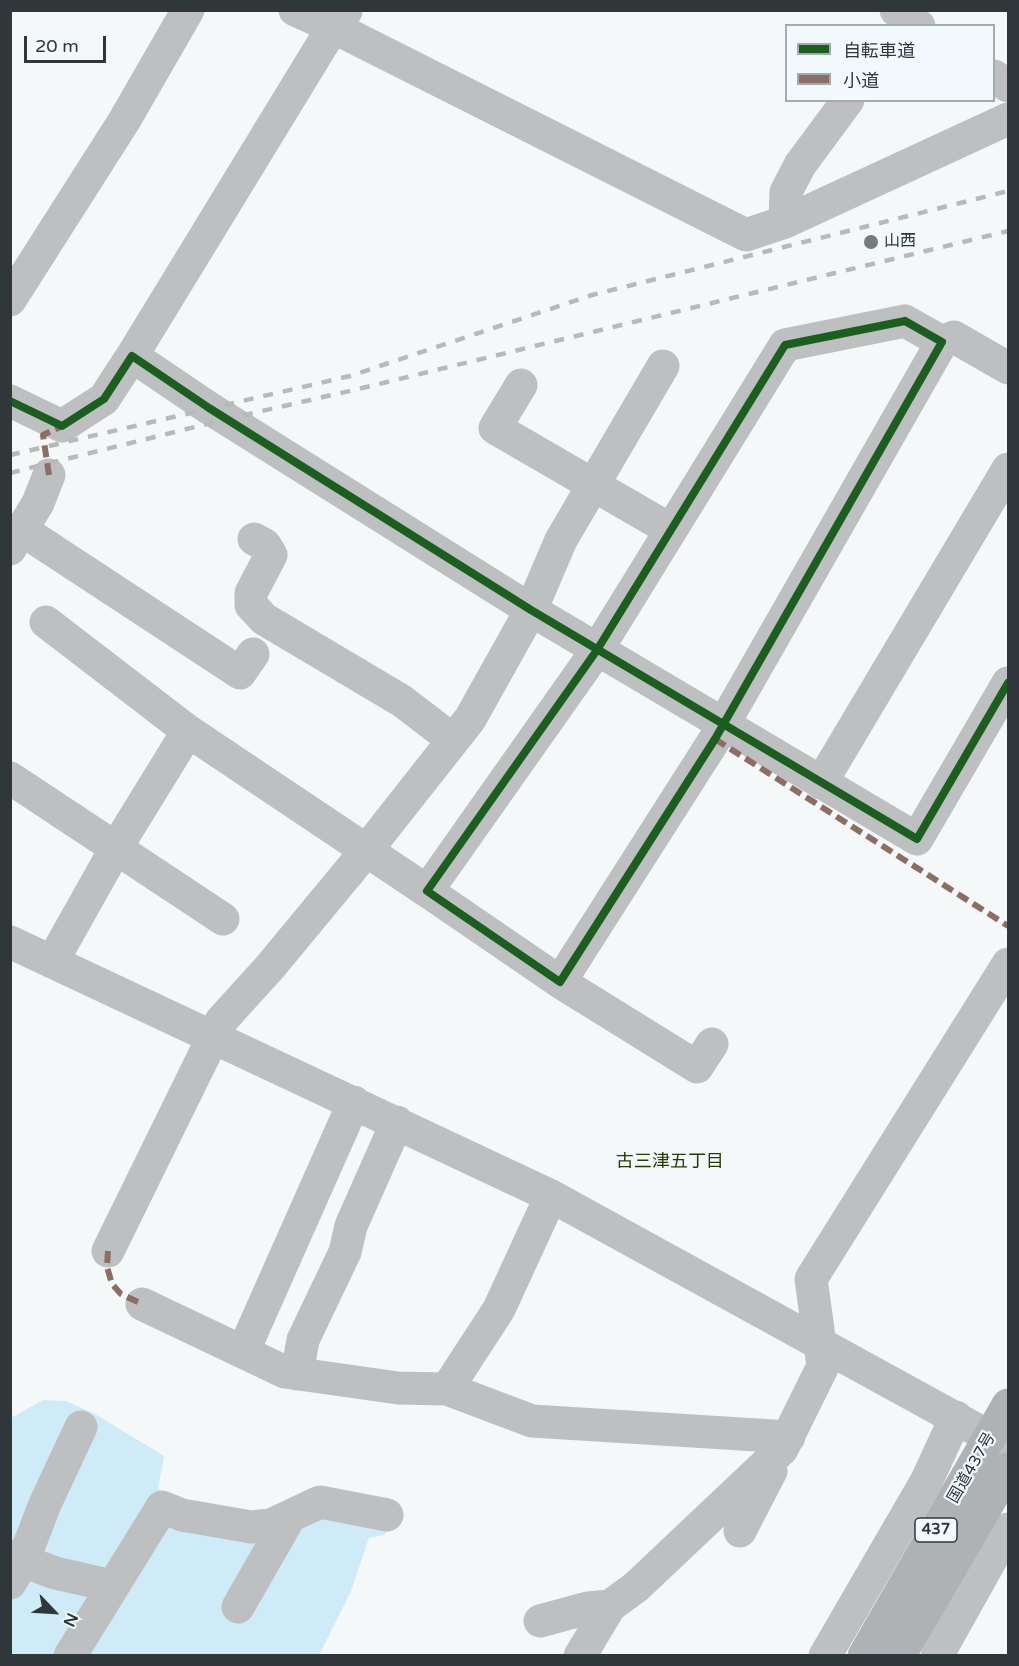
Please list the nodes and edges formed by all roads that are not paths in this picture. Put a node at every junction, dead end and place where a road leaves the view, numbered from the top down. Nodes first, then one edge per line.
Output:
1 (188, 10) edge
2 (295, 10) edge
3 (340, 19) edge
4 (847, 102) edge
5 (1008, 119) edge
6 (785, 222) junction
7 (10, 300) edge
8 (942, 342) junction
9 (132, 356) junction
10 (663, 366) dead end
11 (1008, 368) edge
12 (521, 385) dead end
13 (10, 401) edge
14 (1008, 469) edge
15 (49, 475) dead end
16 (595, 485) junction
17 (671, 530) junction
18 (254, 539) dead end
19 (16, 540) edge
20 (531, 610) junction
21 (46, 622) dead end
22 (597, 650) junction
23 (253, 654) dead end
24 (1008, 683) edge
25 (723, 725) junction
26 (188, 731) junction
27 (453, 740) junction
28 (10, 778) edge
29 (821, 783) junction
30 (116, 848) junction
31 (366, 851) junction
32 (427, 891) junction
33 (223, 919) dead end
34 (10, 942) edge
35 (52, 962) junction
36 (1008, 964) edge
37 (560, 982) junction
38 (211, 1038) junction
39 (712, 1044) dead end
40 (354, 1102) junction
41 (397, 1122) junction
42 (551, 1196) junction
43 (108, 1251) dead end
44 (142, 1304) dead end
45 (819, 1344) junction
46 (243, 1352) junction
47 (297, 1374) junction
48 (447, 1389) junction
49 (1008, 1405) edge
50 (956, 1417) junction
51 (81, 1427) dead end
52 (999, 1441) edge
53 (785, 1443) junction
54 (1008, 1469) edge
55 (387, 1515) dead end
56 (289, 1518) junction
57 (1008, 1529) edge
58 (740, 1531) dead end
59 (15, 1567) edge
60 (113, 1586) junction
61 (610, 1606) junction
62 (238, 1607) dead end
63 (540, 1621) dead end
64 (70, 1656) edge
65 (580, 1656) edge
66 (825, 1656) edge
67 (864, 1656) edge
68 (899, 1656) edge
69 (937, 1656) edge

1 - 7 street
2 - 3 street
3 - 6 street
3 - 9 street
4 - 6 street
5 - 6 street
8 - 11 street
8 - 17 street
8 - 25 street
9 - 13 street
9 - 20 street
10 - 16 street
12 - 16 street
14 - 29 street
15 - 19 street
16 - 17 street
16 - 20 street
17 - 22 street
18 - 27 street
19 - 23 street
20 - 22 street
20 - 27 street
21 - 26 street
22 - 25 street
22 - 32 street
24 - 29 street
25 - 29 street
25 - 37 street
26 - 30 street
26 - 31 street
27 - 31 street
28 - 30 street
30 - 33 street
30 - 35 street
31 - 32 street
31 - 38 street
32 - 37 street
34 - 35 street
35 - 38 street
36 - 45 street
37 - 39 street
38 - 40 street
38 - 43 street
40 - 41 street
40 - 46 street
41 - 42 street
41 - 47 street
42 - 45 street
42 - 48 street
44 - 46 street
45 - 50 street
45 - 53 street
46 - 47 street
47 - 48 street
48 - 53 street
49 - 52 highway, 国道437号 / 437
50 - 52 street
50 - 66 street
51 - 59 street
52 - 67 highway, 国道437号 / 437
53 - 58 street
53 - 61 street
54 - 68 highway, 国道437号 / 437
55 - 56 street
56 - 60 street
56 - 62 street
57 - 69 street
59 - 60 street
60 - 64 street
61 - 63 street
61 - 65 street

